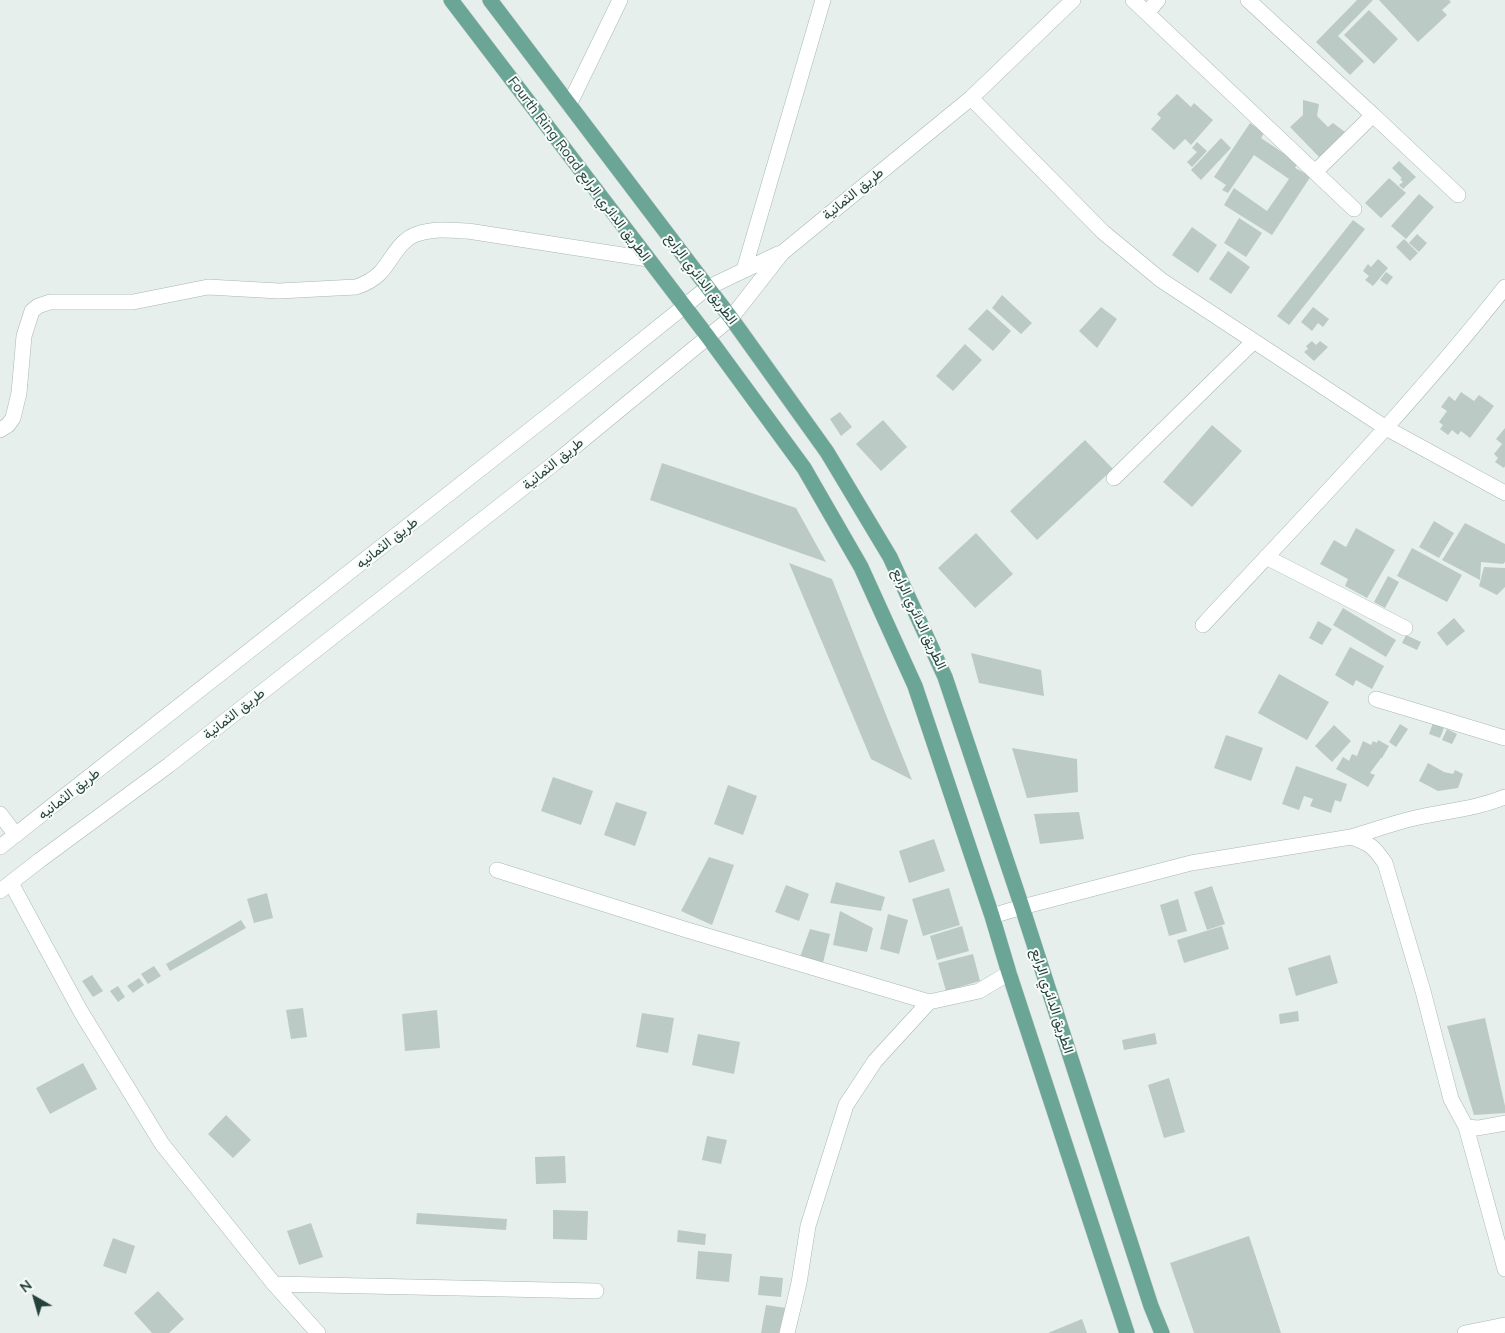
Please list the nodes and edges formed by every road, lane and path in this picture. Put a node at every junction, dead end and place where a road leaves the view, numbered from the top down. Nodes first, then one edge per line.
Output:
1 (451, 0) edge
2 (490, 0) edge
3 (620, 0) edge
4 (823, 0) edge
5 (1073, 0) edge
6 (1133, 0) edge
7 (1158, 0) edge
8 (1248, 0) edge
9 (1147, 13) junction
10 (971, 98) junction
11 (569, 105) junction
12 (1373, 115) junction
13 (1315, 172) junction
14 (1458, 195) dead end
15 (1354, 210) dead end
16 (782, 252) junction
17 (648, 259) junction
18 (744, 270) junction
19 (1505, 287) edge
20 (707, 288) junction
21 (684, 306) junction
22 (730, 318) junction
23 (708, 337) junction
24 (1254, 341) junction
25 (1386, 428) junction
26 (0, 430) edge
27 (1114, 478) dead end
28 (1505, 493) edge
29 (1266, 556) junction
30 (1203, 625) dead end
31 (1405, 628) dead end
32 (1376, 699) dead end
33 (1505, 738) edge
34 (1505, 796) edge
35 (0, 814) edge
36 (16, 834) junction
37 (1352, 837) junction
38 (0, 847) edge
39 (497, 870) dead end
40 (5, 887) edge
41 (1022, 907) junction
42 (992, 916) junction
43 (1010, 973) junction
44 (929, 1002) junction
45 (1505, 1123) edge
46 (1466, 1127) junction
47 (1505, 1269) edge
48 (274, 1284) junction
49 (596, 1291) dead end
50 (1505, 1325) edge
51 (318, 1333) edge
52 (787, 1333) edge
53 (1127, 1333) edge
54 (1162, 1333) edge
55 (1465, 1333) edge

1 - 17 main road, Fourth Ring Road الطريق الدائري الرابع
2 - 11 main road, الطريق الدائري الرابع
3 - 11 street
4 - 18 street
5 - 10 street, طريق الثمانية
6 - 9 street
7 - 9 street
8 - 12 street
9 - 13 street
10 - 16 street, طريق الثمانية
10 - 24 street
11 - 20 main road, الطريق الدائري الرابع
12 - 13 street
12 - 14 street
13 - 15 street
16 - 18 street, طريق الثمانيه
16 - 22 street, طريق الثمانية
17 - 21 main road, Fourth Ring Road الطريق الدائري الرابع
17 - 26 street
18 - 20 street, طريق الثمانيه
19 - 25 street
20 - 21 street, طريق الثمانيه
20 - 22 main road, الطريق الدائري الرابع
21 - 23 main road, Fourth Ring Road الطريق الدائري الرابع
21 - 36 street, طريق الثمانيه
22 - 23 street, طريق الثمانية
22 - 41 main road, الطريق الدائري الرابع
23 - 40 street, طريق الثمانية
23 - 42 main road
24 - 25 street
24 - 27 street
25 - 28 street
25 - 29 street
29 - 30 street
29 - 31 street
32 - 33 street
34 - 37 street
35 - 36 street
36 - 38 street, طريق الثمانيه
37 - 41 street
37 - 46 street
39 - 44 street
40 - 48 street
41 - 42 street
41 - 54 main road, الطريق الدائري الرابع
42 - 43 main road
43 - 44 street
43 - 53 main road
44 - 52 street
45 - 46 street
46 - 47 street
48 - 49 street
48 - 51 street
50 - 55 street

